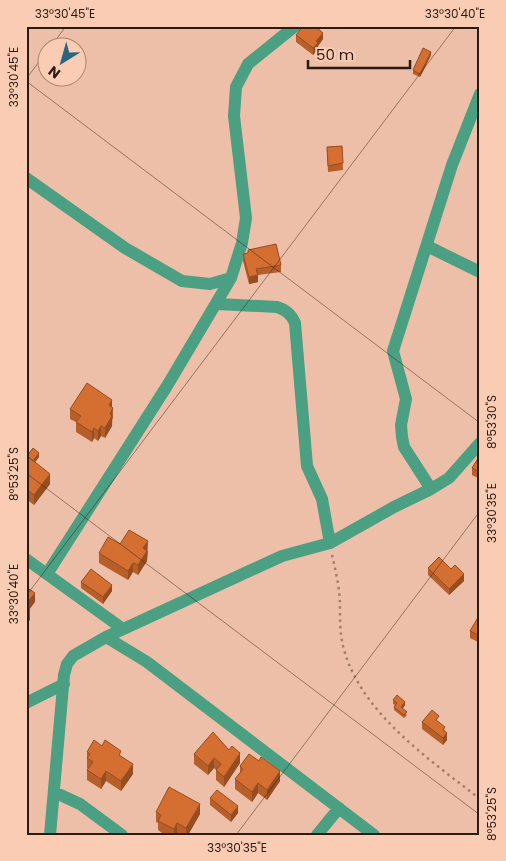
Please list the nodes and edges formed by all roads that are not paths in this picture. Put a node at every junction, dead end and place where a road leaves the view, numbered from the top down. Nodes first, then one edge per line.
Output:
1 (295, 26) edge
2 (480, 94) edge
3 (26, 178) edge
4 (427, 246) junction
5 (480, 272) edge
6 (231, 278) junction
7 (217, 304) junction
8 (480, 443) edge
9 (431, 489) junction
10 (330, 543) junction
11 (26, 559) edge
12 (47, 574) junction
13 (123, 628) junction
14 (106, 637) junction
15 (64, 684) junction
16 (26, 702) edge
17 (54, 792) junction
18 (339, 808) junction
19 (50, 835) edge
20 (122, 835) edge
21 (317, 835) edge
22 (374, 835) edge

1 - 6 street
2 - 4 street
3 - 6 street
4 - 5 street
4 - 9 street
6 - 7 street
7 - 10 street
7 - 12 street
8 - 9 street
9 - 10 street
10 - 13 street
11 - 12 street
12 - 13 street
13 - 14 street
14 - 15 street
14 - 18 street
15 - 16 street
15 - 17 street
17 - 19 street
17 - 20 street
18 - 21 street
18 - 22 street

